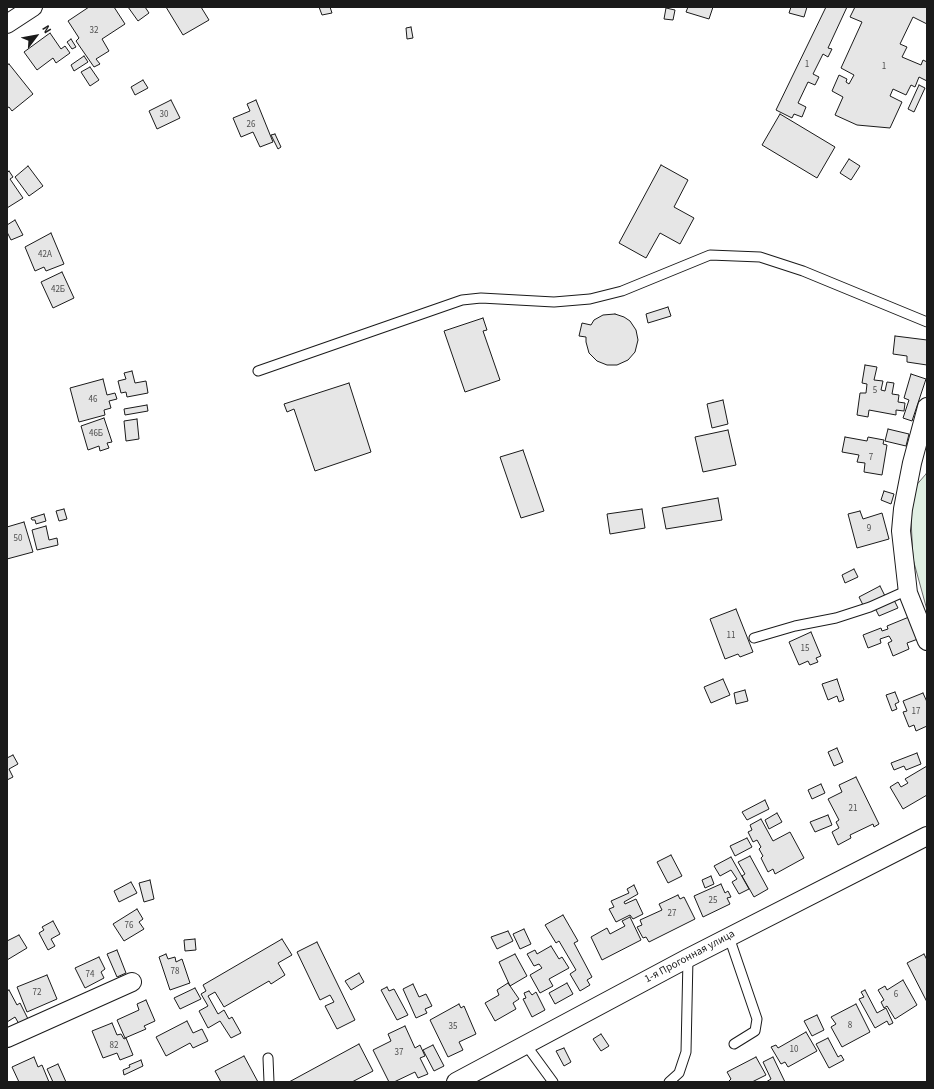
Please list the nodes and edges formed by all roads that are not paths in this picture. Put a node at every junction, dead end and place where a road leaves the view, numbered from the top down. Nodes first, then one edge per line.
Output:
1 (33, 7) edge
2 (7, 24) edge
3 (927, 322) edge
4 (258, 371) dead end
5 (927, 407) edge
6 (908, 590) junction
7 (754, 638) dead end
8 (927, 641) edge
9 (927, 836) edge
10 (729, 936) junction
11 (688, 958) junction
12 (132, 982) dead end
13 (7, 1038) edge
14 (734, 1044) dead end
15 (526, 1045) junction
16 (268, 1058) dead end
17 (461, 1081) edge
18 (269, 1082) edge
19 (553, 1082) edge
20 (669, 1082) edge

1 - 2 street
3 - 4 lane
5 - 6 street
6 - 7 lane
6 - 8 street
9 - 10 street, 1-я Прогонная улица
10 - 11 street, 1-я Прогонная улица
10 - 14 lane
11 - 15 street, 1-я Прогонная улица
11 - 20 lane
12 - 13 street
15 - 17 street, 1-я Прогонная улица
15 - 19 lane
16 - 18 lane

